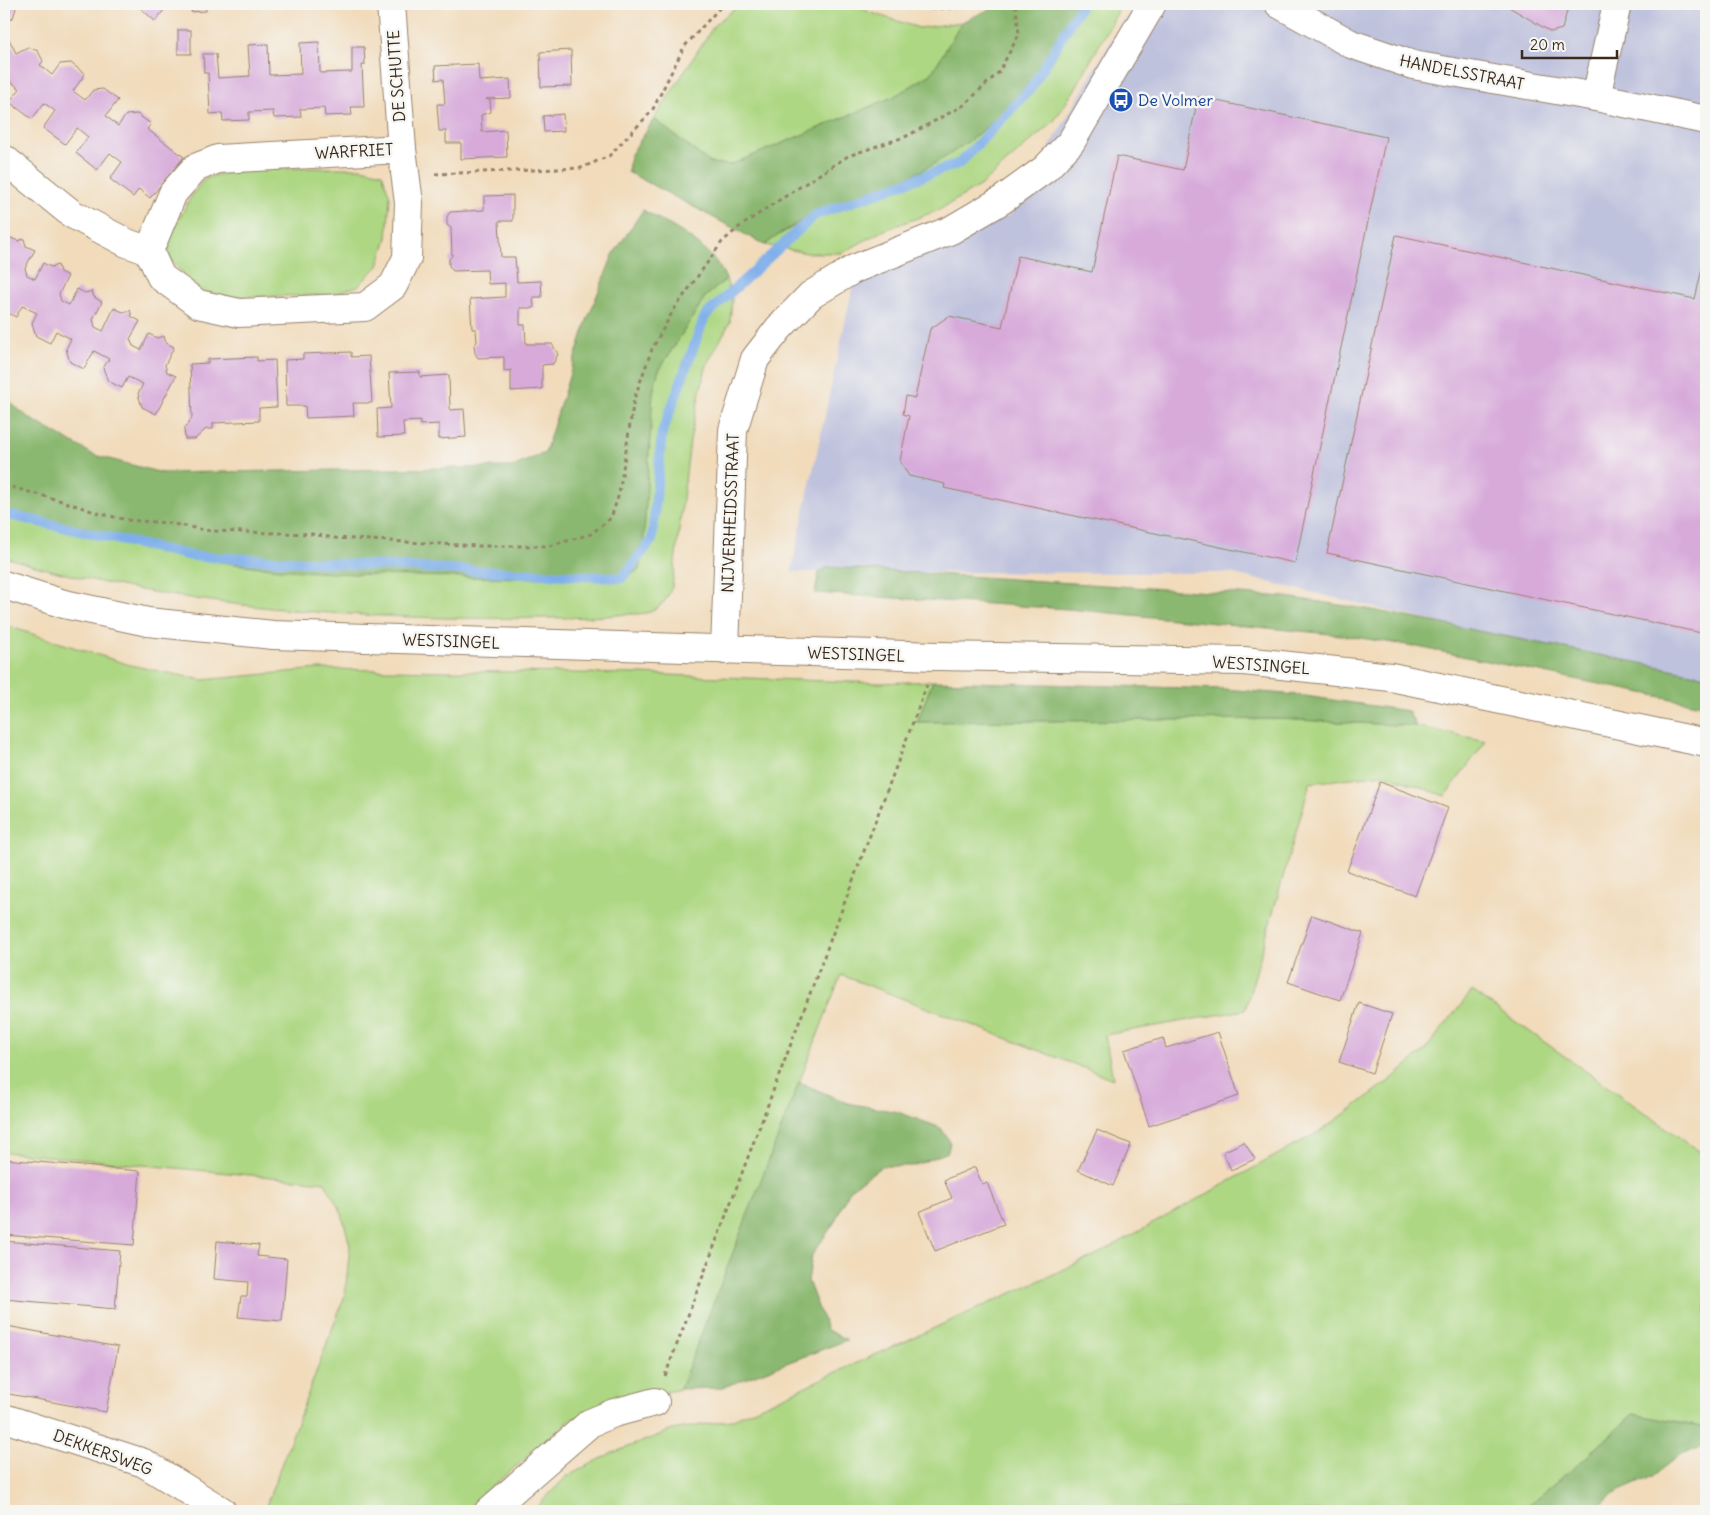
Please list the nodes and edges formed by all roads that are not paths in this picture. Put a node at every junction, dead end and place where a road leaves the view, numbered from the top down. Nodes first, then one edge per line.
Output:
1 (391, 4) edge
2 (1152, 4) edge
3 (1279, 4) edge
4 (1617, 4) edge
5 (1596, 97) junction
6 (1706, 120) edge
7 (402, 149) junction
8 (4, 159) edge
9 (149, 251) junction
10 (4, 585) edge
11 (725, 650) junction
12 (1706, 743) edge
13 (655, 1402) road end
14 (4, 1418) edge
15 (222, 1511) edge
16 (489, 1511) edge

1 - 7 street, DE SCHUTTE
2 - 11 street, NIJVERHEIDSSTRAAT
3 - 5 street, HANDELSSTRAAT
4 - 5 street
5 - 6 street, HANDELSSTRAAT
7 - 9 street, WARFRIET
7 - 9 street, WARFRIET
8 - 9 street
10 - 11 street, WESTSINGEL
11 - 12 street, WESTSINGEL
13 - 16 street
14 - 15 street, DEKKERSWEG

